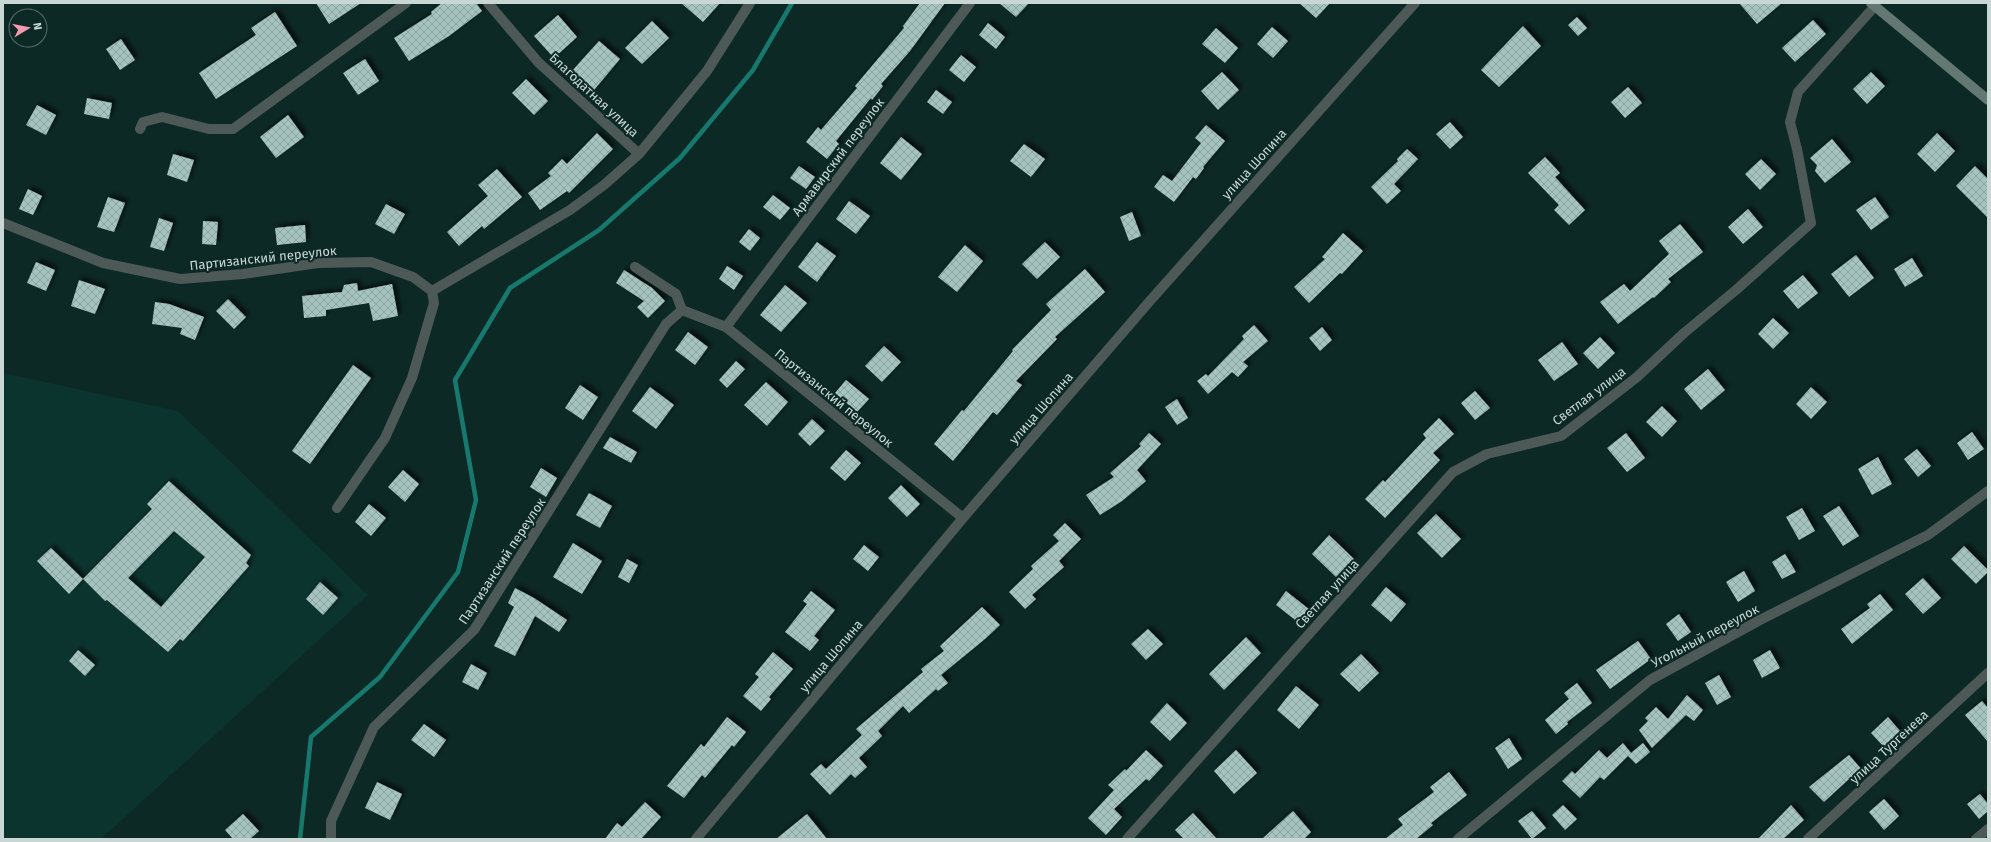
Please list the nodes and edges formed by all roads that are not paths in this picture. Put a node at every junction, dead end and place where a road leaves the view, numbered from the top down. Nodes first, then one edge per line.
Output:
1 (406, 3) edge
2 (488, 3) edge
3 (750, 3) edge
4 (970, 3) edge
5 (1415, 3) edge
6 (1873, 5) edge
7 (1988, 100) edge
8 (140, 129) dead end
9 (639, 154) junction
10 (3, 223) edge
11 (635, 267) dead end
12 (432, 291) junction
13 (682, 310) junction
14 (726, 327) junction
15 (1988, 491) edge
16 (337, 508) dead end
17 (963, 518) junction
18 (1988, 673) edge
19 (1988, 829) edge
20 (331, 839) edge
21 (696, 839) edge
22 (1127, 839) edge
23 (1458, 839) edge
24 (1808, 839) edge
25 (1976, 839) edge

1 - 8 street
2 - 9 street, Благодатная улица
3 - 9 street, Благодатная улица
4 - 14 street, Армавирский переулок
5 - 17 street, улица Шопина
6 - 7 street
6 - 22 street, Светлая улица
9 - 12 street
10 - 12 street, Партизанский переулок
11 - 13 street
12 - 16 street
13 - 14 street, Партизанский переулок
13 - 20 street, Партизанский переулок
14 - 17 street, Партизанский переулок
15 - 23 street, Угольный переулок
17 - 21 street, улица Шопина
18 - 24 street, улица Тургенева
19 - 25 street

